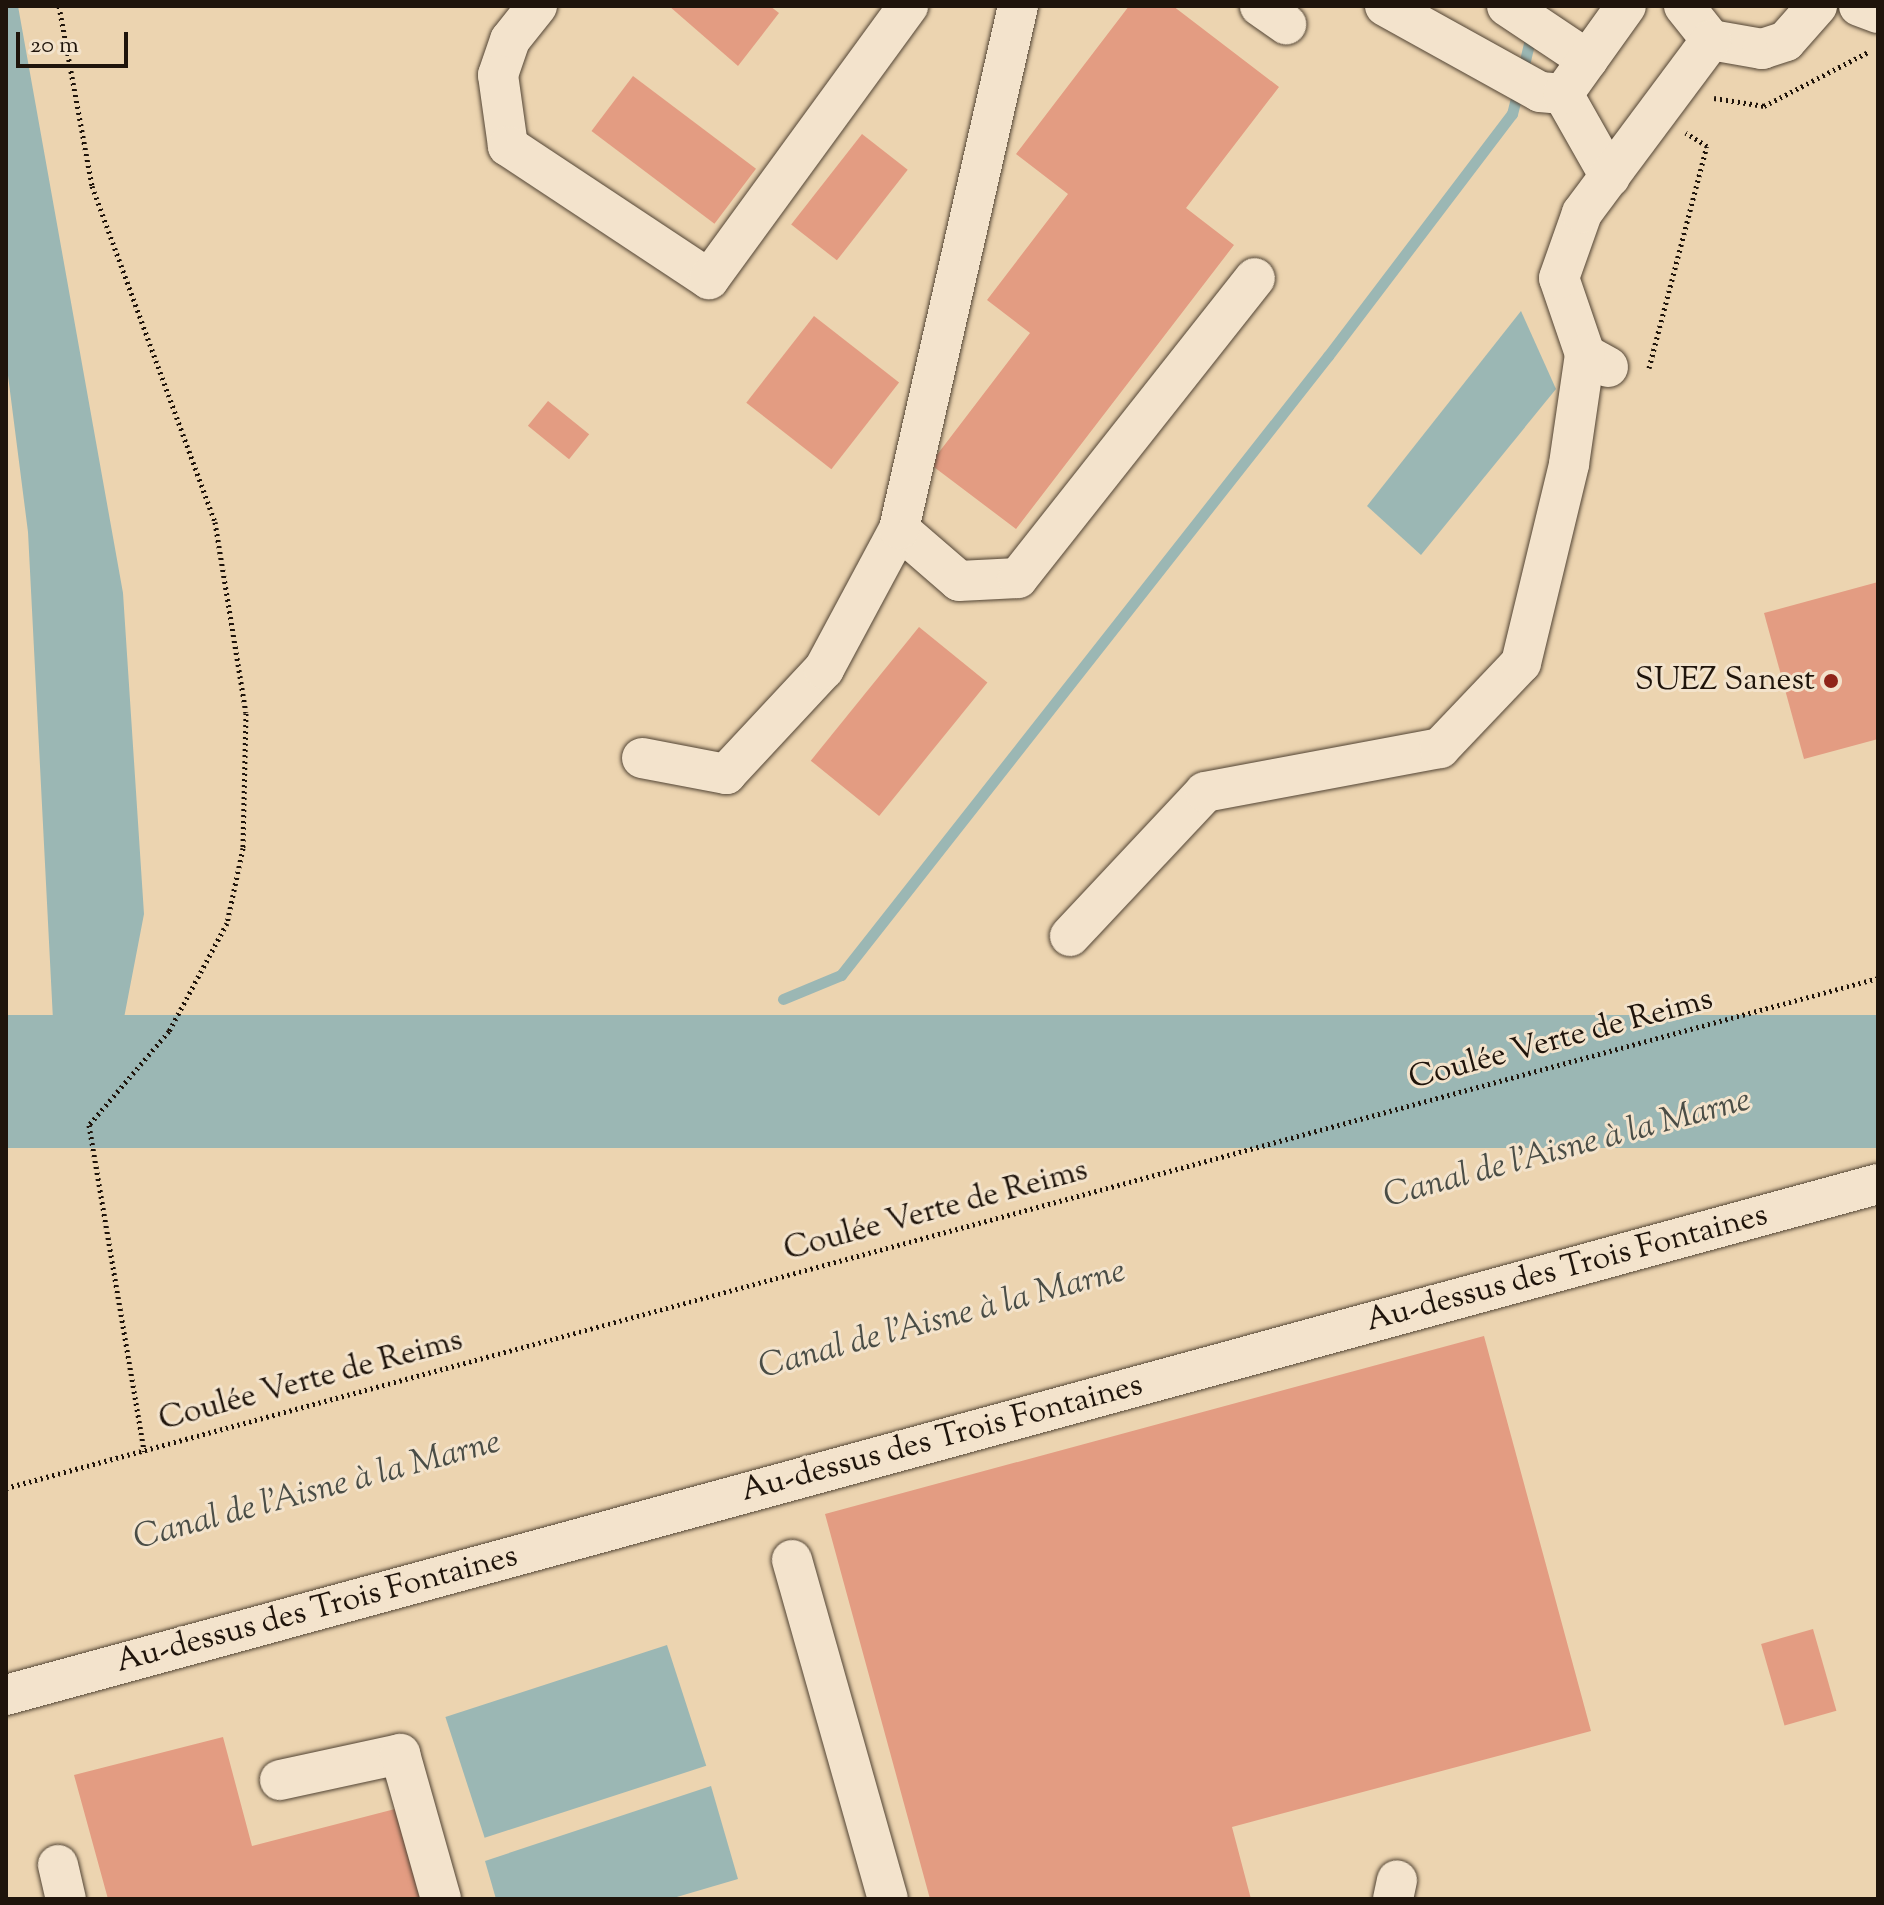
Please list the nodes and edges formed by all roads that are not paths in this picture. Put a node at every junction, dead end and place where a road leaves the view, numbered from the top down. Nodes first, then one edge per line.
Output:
1 (537, 6) edge
2 (908, 6) edge
3 (1018, 6) edge
4 (1385, 6) edge
5 (1626, 6) edge
6 (1684, 6) edge
7 (1817, 6) edge
8 (1859, 6) edge
9 (1511, 9) edge
10 (1878, 13) edge
11 (1711, 40) junction
12 (1588, 60) junction
13 (1533, 84) junction
14 (1619, 165) junction
15 (1255, 278) dead end
16 (899, 529) junction
17 (642, 758) dead end
18 (1070, 936) dead end
19 (1878, 1184) edge
20 (792, 1560) dead end
21 (6, 1695) edge
22 (280, 1780) dead end
23 (441, 1899) edge
24 (888, 1899) edge

1 - 2 street
3 - 16 street
4 - 13 street
5 - 12 street
6 - 11 street
7 - 11 street
8 - 10 street
9 - 12 street
11 - 14 street
12 - 13 street
13 - 14 street
14 - 18 street
15 - 16 street
16 - 17 street
19 - 21 street, Au-dessus des Trois Fontaines
20 - 24 street
22 - 23 street

